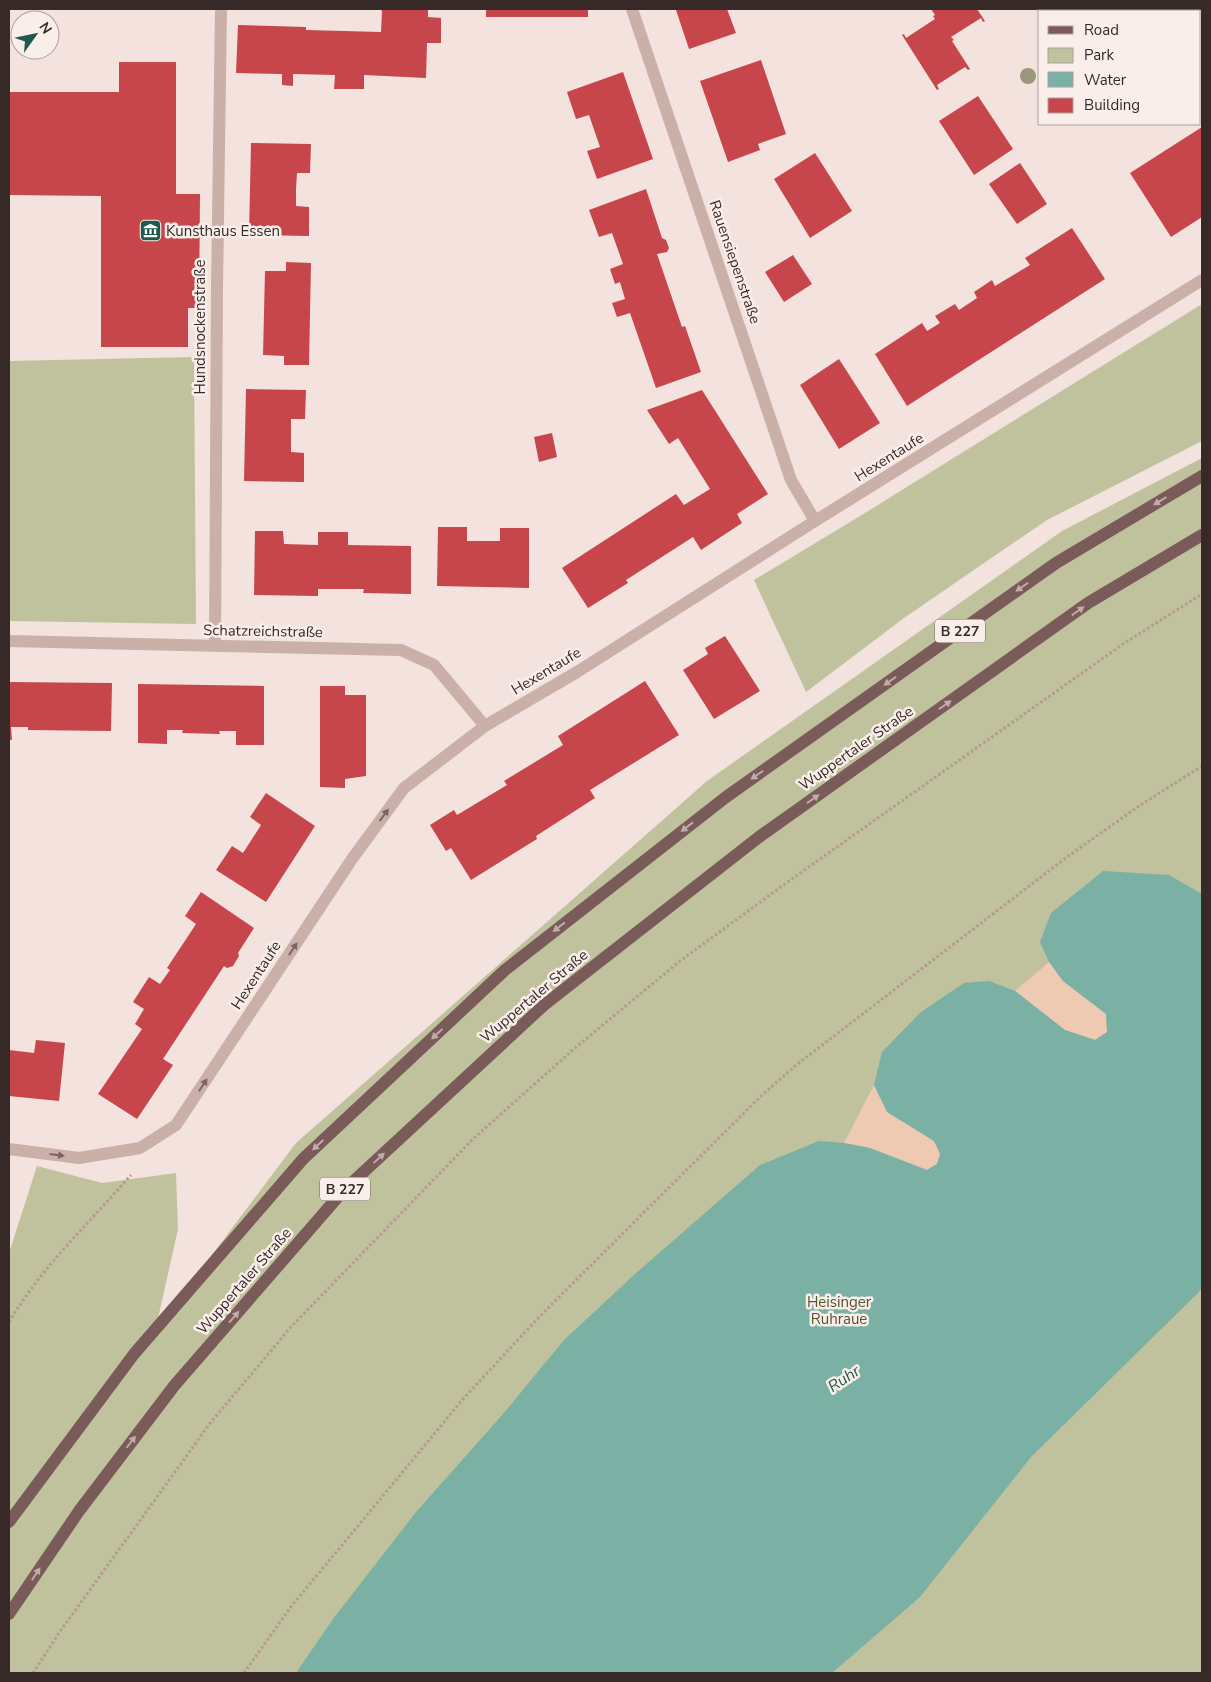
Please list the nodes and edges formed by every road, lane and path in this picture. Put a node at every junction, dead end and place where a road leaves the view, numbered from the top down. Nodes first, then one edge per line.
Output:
1 (221, 9) edge
2 (632, 9) edge
3 (1202, 280) edge
4 (1202, 476) edge
5 (815, 521) junction
6 (1202, 535) edge
7 (1202, 594) edge
8 (9, 641) edge
9 (215, 646) junction
10 (485, 726) junction
11 (1202, 766) edge
12 (9, 1150) edge
13 (134, 1173) dead end
14 (9, 1322) edge
15 (9, 1522) edge
16 (9, 1614) edge
17 (33, 1673) edge
18 (244, 1673) edge

1 - 9 street, Hundsnockenstraße
2 - 5 street, Rauensiepenstraße
3 - 5 street, Hexentaufe
4 -> 15 main road, B 227
5 - 10 street, Hexentaufe
16 -> 6 main road, Wuppertaler Straße / B 227
7 - 17 path
8 - 9 street, Schatzreichstraße
9 - 10 street, Schatzreichstraße
12 -> 10 street, Hexentaufe
11 - 18 path
13 - 14 path

